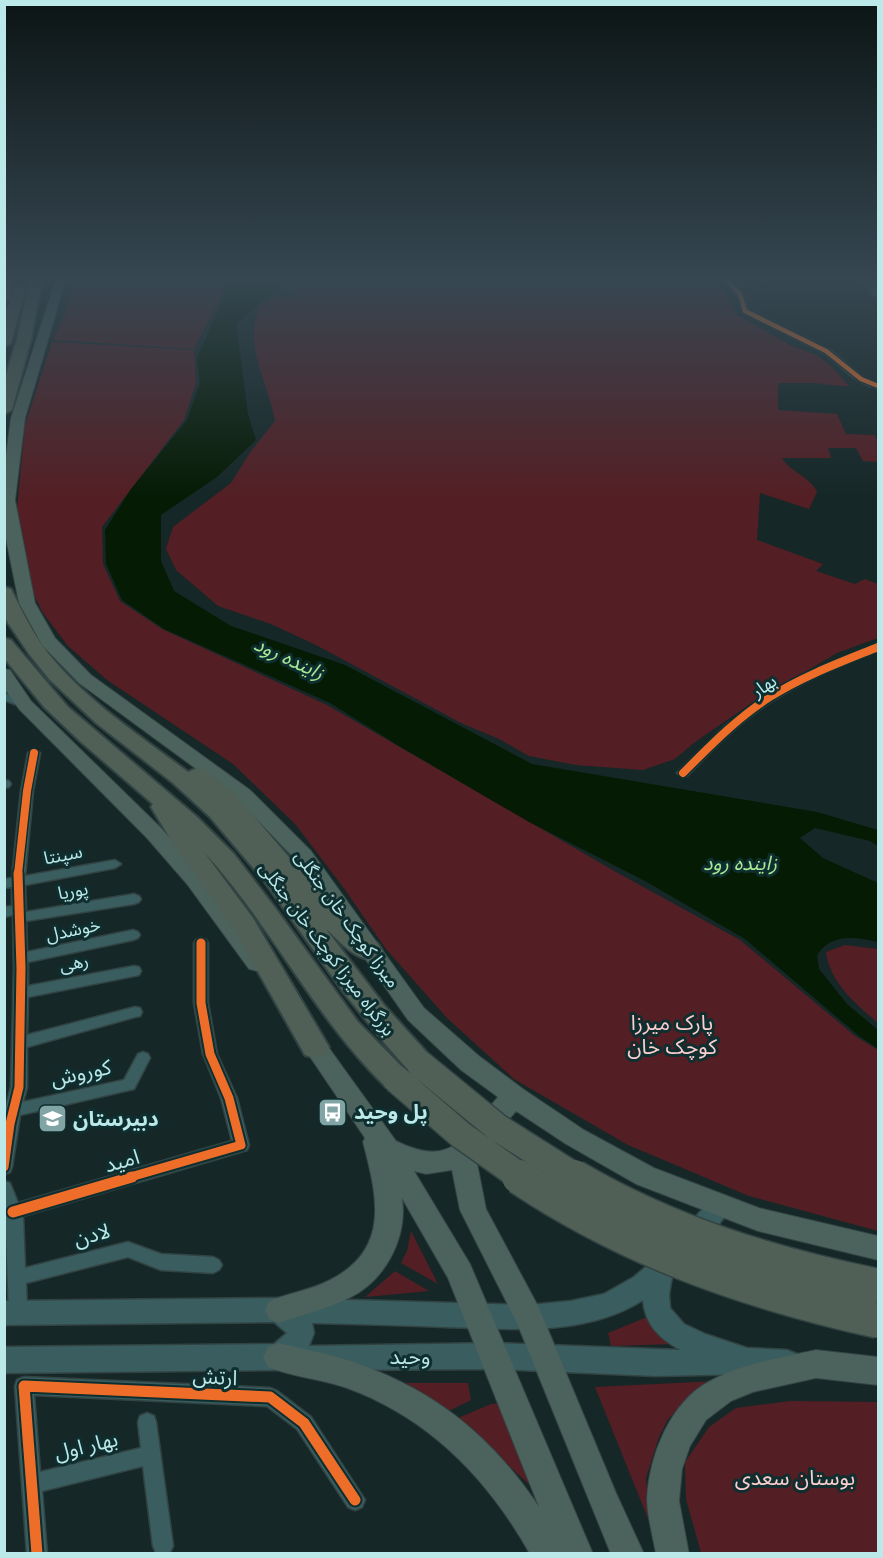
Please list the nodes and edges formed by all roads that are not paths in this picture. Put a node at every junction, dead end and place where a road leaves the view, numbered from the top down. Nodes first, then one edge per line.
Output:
1 (20, 352) edge
2 (39, 352) edge
3 (824, 352) edge
4 (879, 386) edge
5 (4, 410) edge
6 (4, 593) edge
7 (4, 644) edge
8 (879, 647) edge
9 (4, 674) edge
10 (4, 696) edge
11 (25, 705) junction
12 (127, 737) junction
13 (34, 753) dead end
14 (682, 773) dead end
15 (156, 795) junction
16 (115, 864) dead end
17 (11, 883) edge
18 (134, 899) dead end
19 (4, 912) edge
20 (19, 914) junction
21 (134, 935) dead end
22 (201, 943) dead end
23 (369, 951) junction
24 (20, 959) junction
25 (134, 971) dead end
26 (20, 993) junction
27 (135, 1012) dead end
28 (20, 1043) junction
29 (315, 1047) junction
30 (143, 1058) dead end
31 (408, 1072) junction
32 (514, 1096) junction
33 (14, 1110) junction
34 (380, 1138) junction
35 (462, 1156) junction
36 (5, 1165) edge
37 (4, 1188) edge
38 (721, 1206) junction
39 (13, 1212) junction
40 (879, 1248) edge
41 (213, 1265) dead end
42 (660, 1274) junction
43 (17, 1278) junction
44 (879, 1286) edge
45 (279, 1310) junction
46 (11, 1313) edge
47 (478, 1314) junction
48 (530, 1317) junction
49 (879, 1321) edge
50 (495, 1356) junction
51 (278, 1357) junction
52 (548, 1359) junction
53 (4, 1360) edge
54 (747, 1360) junction
55 (816, 1364) junction
56 (879, 1371) edge
57 (147, 1422) dead end
58 (151, 1455) junction
59 (32, 1484) junction
60 (355, 1500) dead end
61 (163, 1546) dead end
62 (37, 1554) edge
63 (549, 1554) edge
64 (577, 1554) edge
65 (628, 1554) edge
66 (673, 1554) edge

1 - 5 highway
2 - 23 main road, میرزا کوچک خان جنگلی
3 - 4 street
6 - 12 highway, بزرگراه میرزا کوچک خان جنگلی
7 - 15 highway, بزرگراه میرزا کوچک خان جنگلی
8 - 14 street, بهار
9 - 11 main road
10 - 11 street
11 - 29 main road
12 - 23 highway
12 - 31 highway, بزرگراه میرزا کوچک خان جنگلی
13 - 17 street
15 - 29 highway
15 - 31 highway, بزرگراه میرزا کوچک خان جنگلی
16 - 17 street, سپنتا
17 - 20 street
18 - 20 street, پوریا
19 - 20 street, پوریا
20 - 24 street
21 - 24 street, خوشدل
22 - 39 street, امید
23 - 32 main road, میرزا کوچک خان جنگلی
24 - 26 street
25 - 26 street, رهی
26 - 28 street
27 - 28 street
28 - 33 street
29 - 34 main road
30 - 33 street, کوروش
31 - 44 highway, بزرگراه میرزا کوچک خان جنگلی, bridge
31 - 49 highway, بزرگراه میرزا کوچک خان جنگلی, bridge
32 - 35 main road
32 - 38 main road, میرزا کوچک خان جنگلی
33 - 36 street
34 - 35 main road
34 - 45 main road
34 - 47 main road
35 - 48 main road
37 - 39 street
38 - 40 main road, میرزا کوچک خان جنگلی
38 - 42 main road
39 - 43 street
41 - 43 street, لادن
42 - 48 main road
42 - 54 main road
43 - 46 street
45 - 46 main road
45 - 47 main road
45 - 51 main road
47 - 48 main road
47 - 50 main road
48 - 52 main road
50 - 51 main road, وحید
50 - 52 main road, وحید
50 - 64 main road
51 - 53 main road, وحید
51 - 63 main road
52 - 54 main road, وحید
52 - 65 main road
54 - 55 main road, وحید
55 - 56 main road
55 - 66 main road
57 - 58 street
58 - 59 street, بهار اول
58 - 61 street
59 - 60 street, ارتش
59 - 62 street

